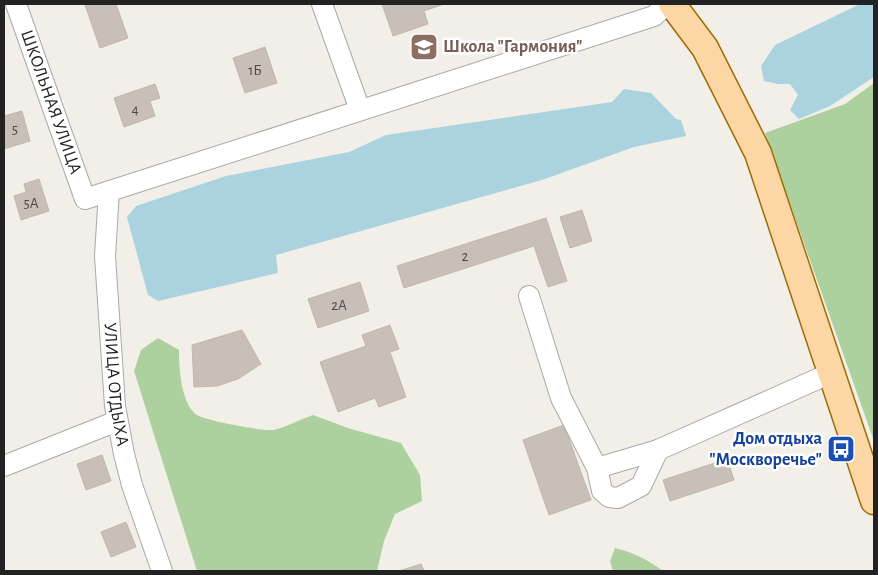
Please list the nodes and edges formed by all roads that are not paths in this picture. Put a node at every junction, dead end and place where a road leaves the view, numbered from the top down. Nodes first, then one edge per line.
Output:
1 (16, 4) edge
2 (322, 4) edge
3 (667, 4) edge
4 (672, 4) edge
5 (360, 110) junction
6 (109, 191) junction
7 (529, 296) dead end
8 (831, 373) junction
9 (118, 421) junction
10 (658, 450) junction
11 (4, 466) edge
12 (597, 468) junction
13 (874, 501) edge
14 (162, 571) edge

1 - 6 street, ШКОЛЬНАЯ УЛИЦА
2 - 5 street
3 - 5 street
4 - 8 main road
5 - 6 street
6 - 9 street, УЛИЦА ОТДЫХА
7 - 12 street
8 - 10 street
8 - 13 main road
9 - 11 street
9 - 14 street, УЛИЦА ОТДЫХА
10 - 12 street
10 - 12 street

